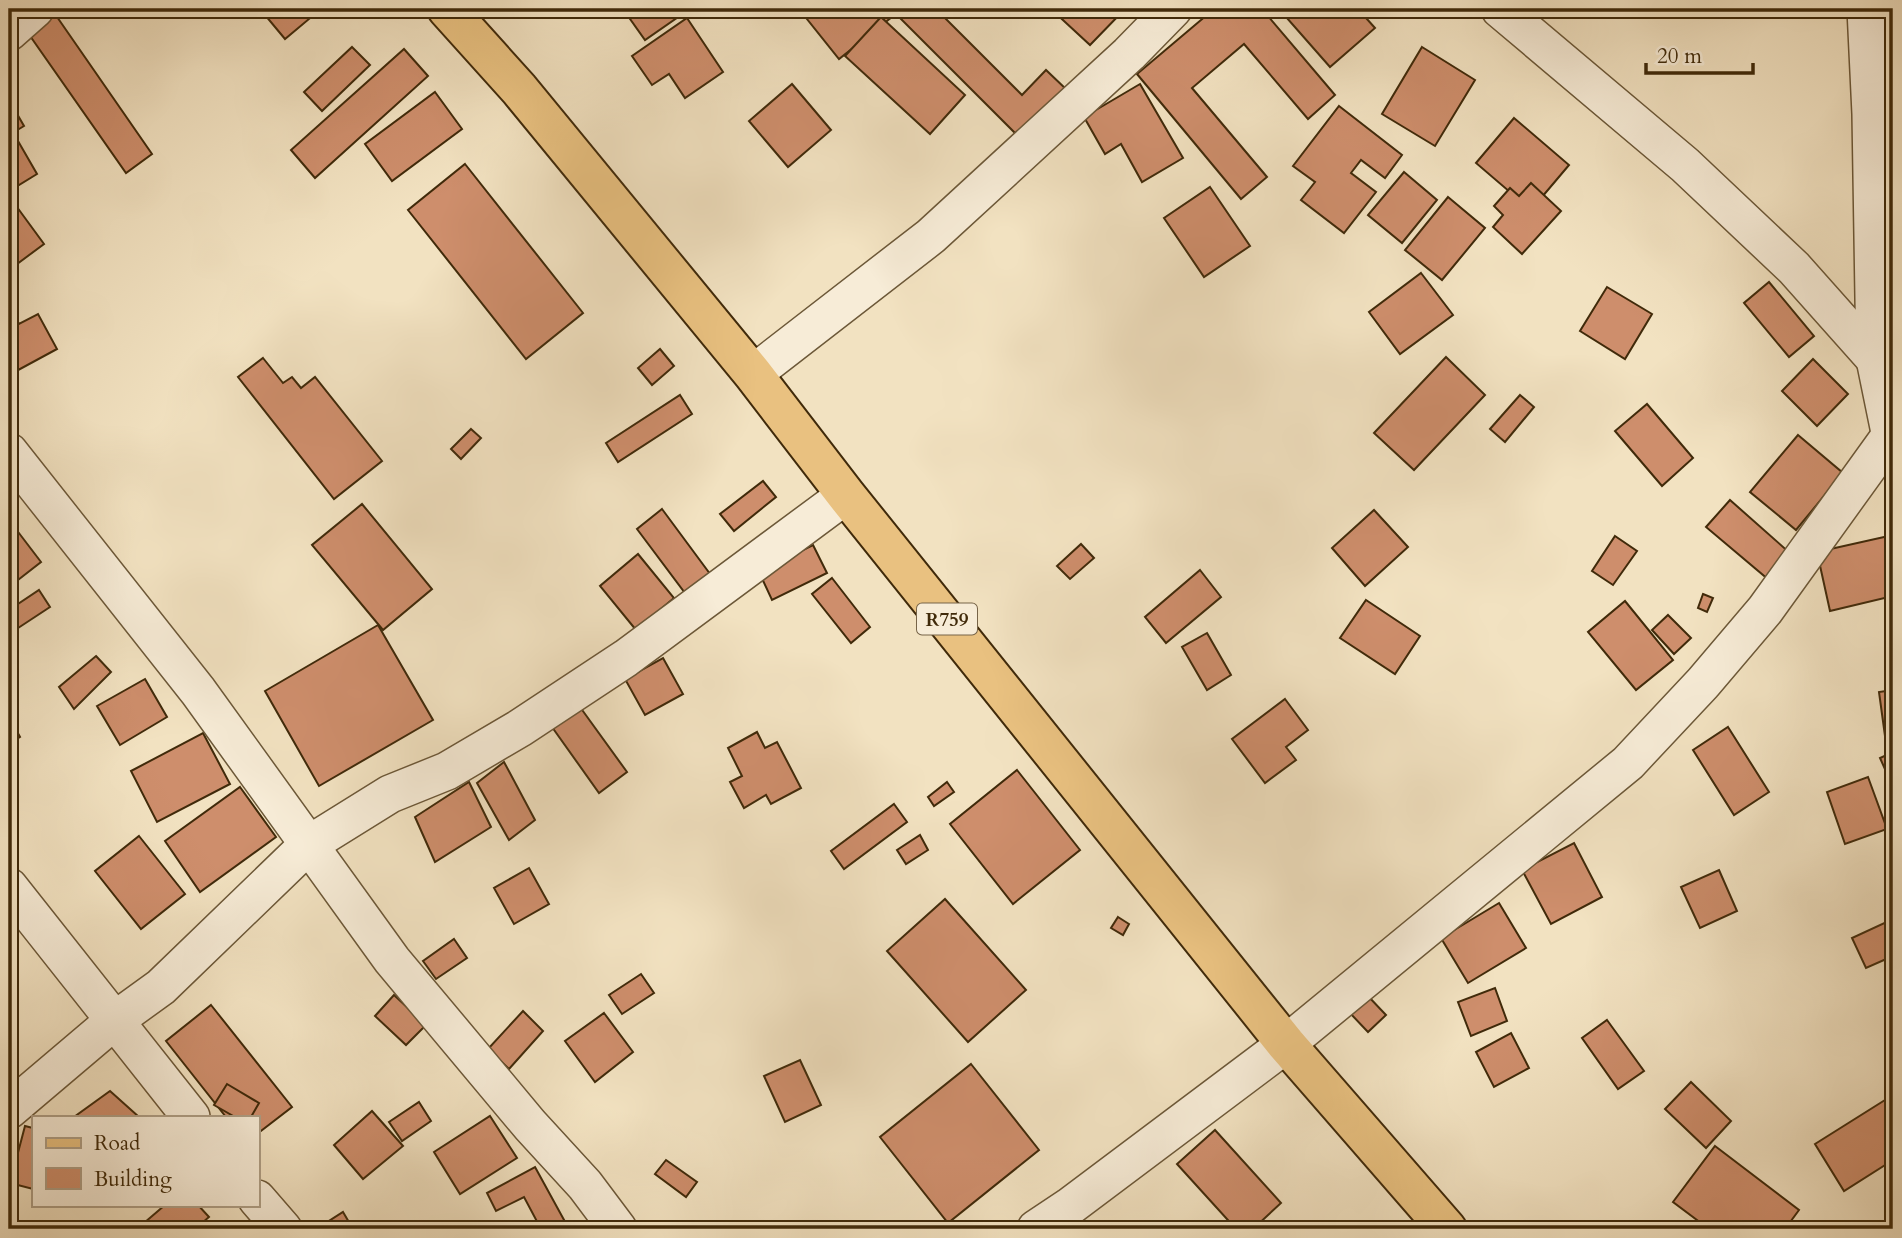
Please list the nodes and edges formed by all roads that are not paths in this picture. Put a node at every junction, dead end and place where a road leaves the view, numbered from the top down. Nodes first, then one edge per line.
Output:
1 (35, 9) edge
2 (447, 9) edge
3 (1173, 9) edge
4 (1500, 9) edge
5 (1866, 9) edge
6 (9, 33) edge
7 (1875, 359) junction
8 (753, 374) junction
9 (1892, 441) edge
10 (9, 452) edge
11 (846, 495) junction
12 (308, 845) junction
13 (9, 887) edge
14 (114, 1021) junction
15 (1286, 1044) junction
16 (9, 1110) edge
17 (190, 1116) edge
18 (259, 1201) edge
19 (283, 1229) edge
20 (618, 1229) edge
21 (1036, 1229) edge
22 (1447, 1229) edge

1 - 6 street
2 - 8 main road, R759
3 - 8 street
4 - 7 street
5 - 7 street
7 - 9 street
8 - 11 main road, R759
9 - 15 street
10 - 12 street
11 - 12 street
11 - 15 main road, R759
12 - 14 street
12 - 20 street
13 - 14 street
14 - 16 street
14 - 17 street
15 - 21 street
15 - 22 main road, R759
18 - 19 street

